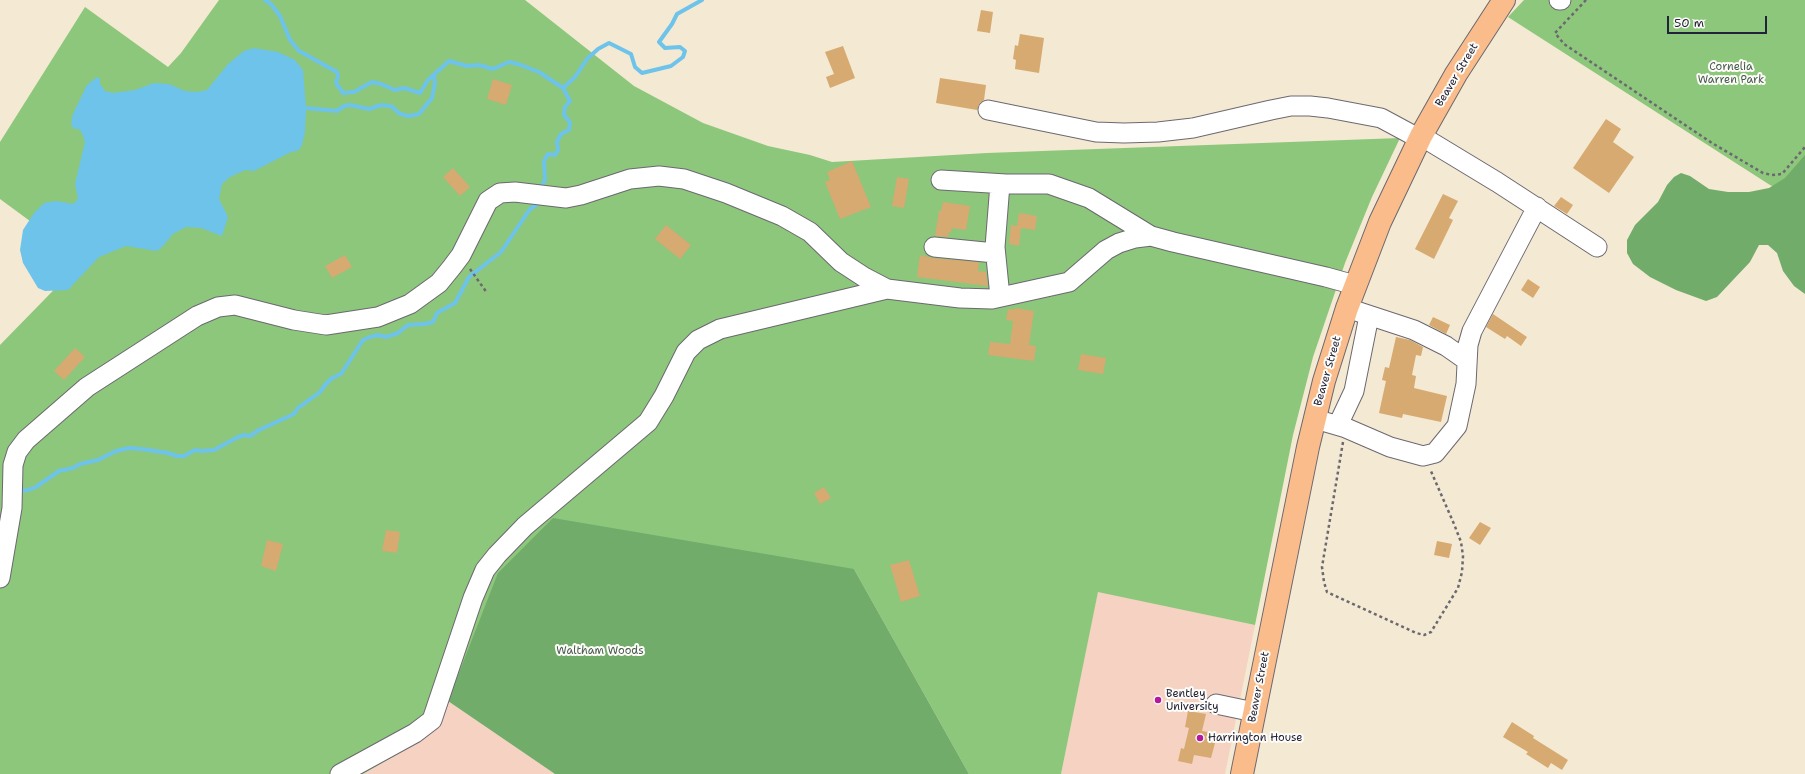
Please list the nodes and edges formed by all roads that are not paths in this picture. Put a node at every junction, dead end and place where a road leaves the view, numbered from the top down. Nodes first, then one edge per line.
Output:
1 (1504, 0) edge
2 (988, 110) dead end
3 (1421, 137) junction
4 (941, 180) dead end
5 (1000, 184) junction
6 (1538, 207) junction
7 (1151, 236) junction
8 (934, 247) dead end
9 (1597, 247) dead end
10 (995, 253) junction
11 (1355, 285) junction
12 (887, 289) junction
13 (1000, 297) junction
14 (1347, 308) junction
15 (1369, 316) junction
16 (1466, 360) junction
17 (1315, 419) junction
18 (1342, 427) junction
19 (0, 578) edge
20 (1216, 704) dead end
21 (1254, 712) junction
22 (340, 774) edge
23 (1242, 774) edge

1 - 3 main road, Beaver Street
2 - 3 lane
3 - 6 lane
3 - 11 main road, Beaver Street
4 - 5 lane
5 - 7 lane
5 - 10 lane
6 - 9 lane
6 - 16 lane
7 - 11 lane
7 - 13 lane
8 - 10 lane
10 - 13 lane
11 - 14 main road, Beaver Street
12 - 13 lane
12 - 19 lane
12 - 22 lane
14 - 15 lane
14 - 17 main road, Beaver Street
15 - 16 lane
15 - 18 lane
16 - 18 lane
17 - 18 lane
17 - 21 main road, Beaver Street
20 - 21 lane
21 - 23 main road, Beaver Street

